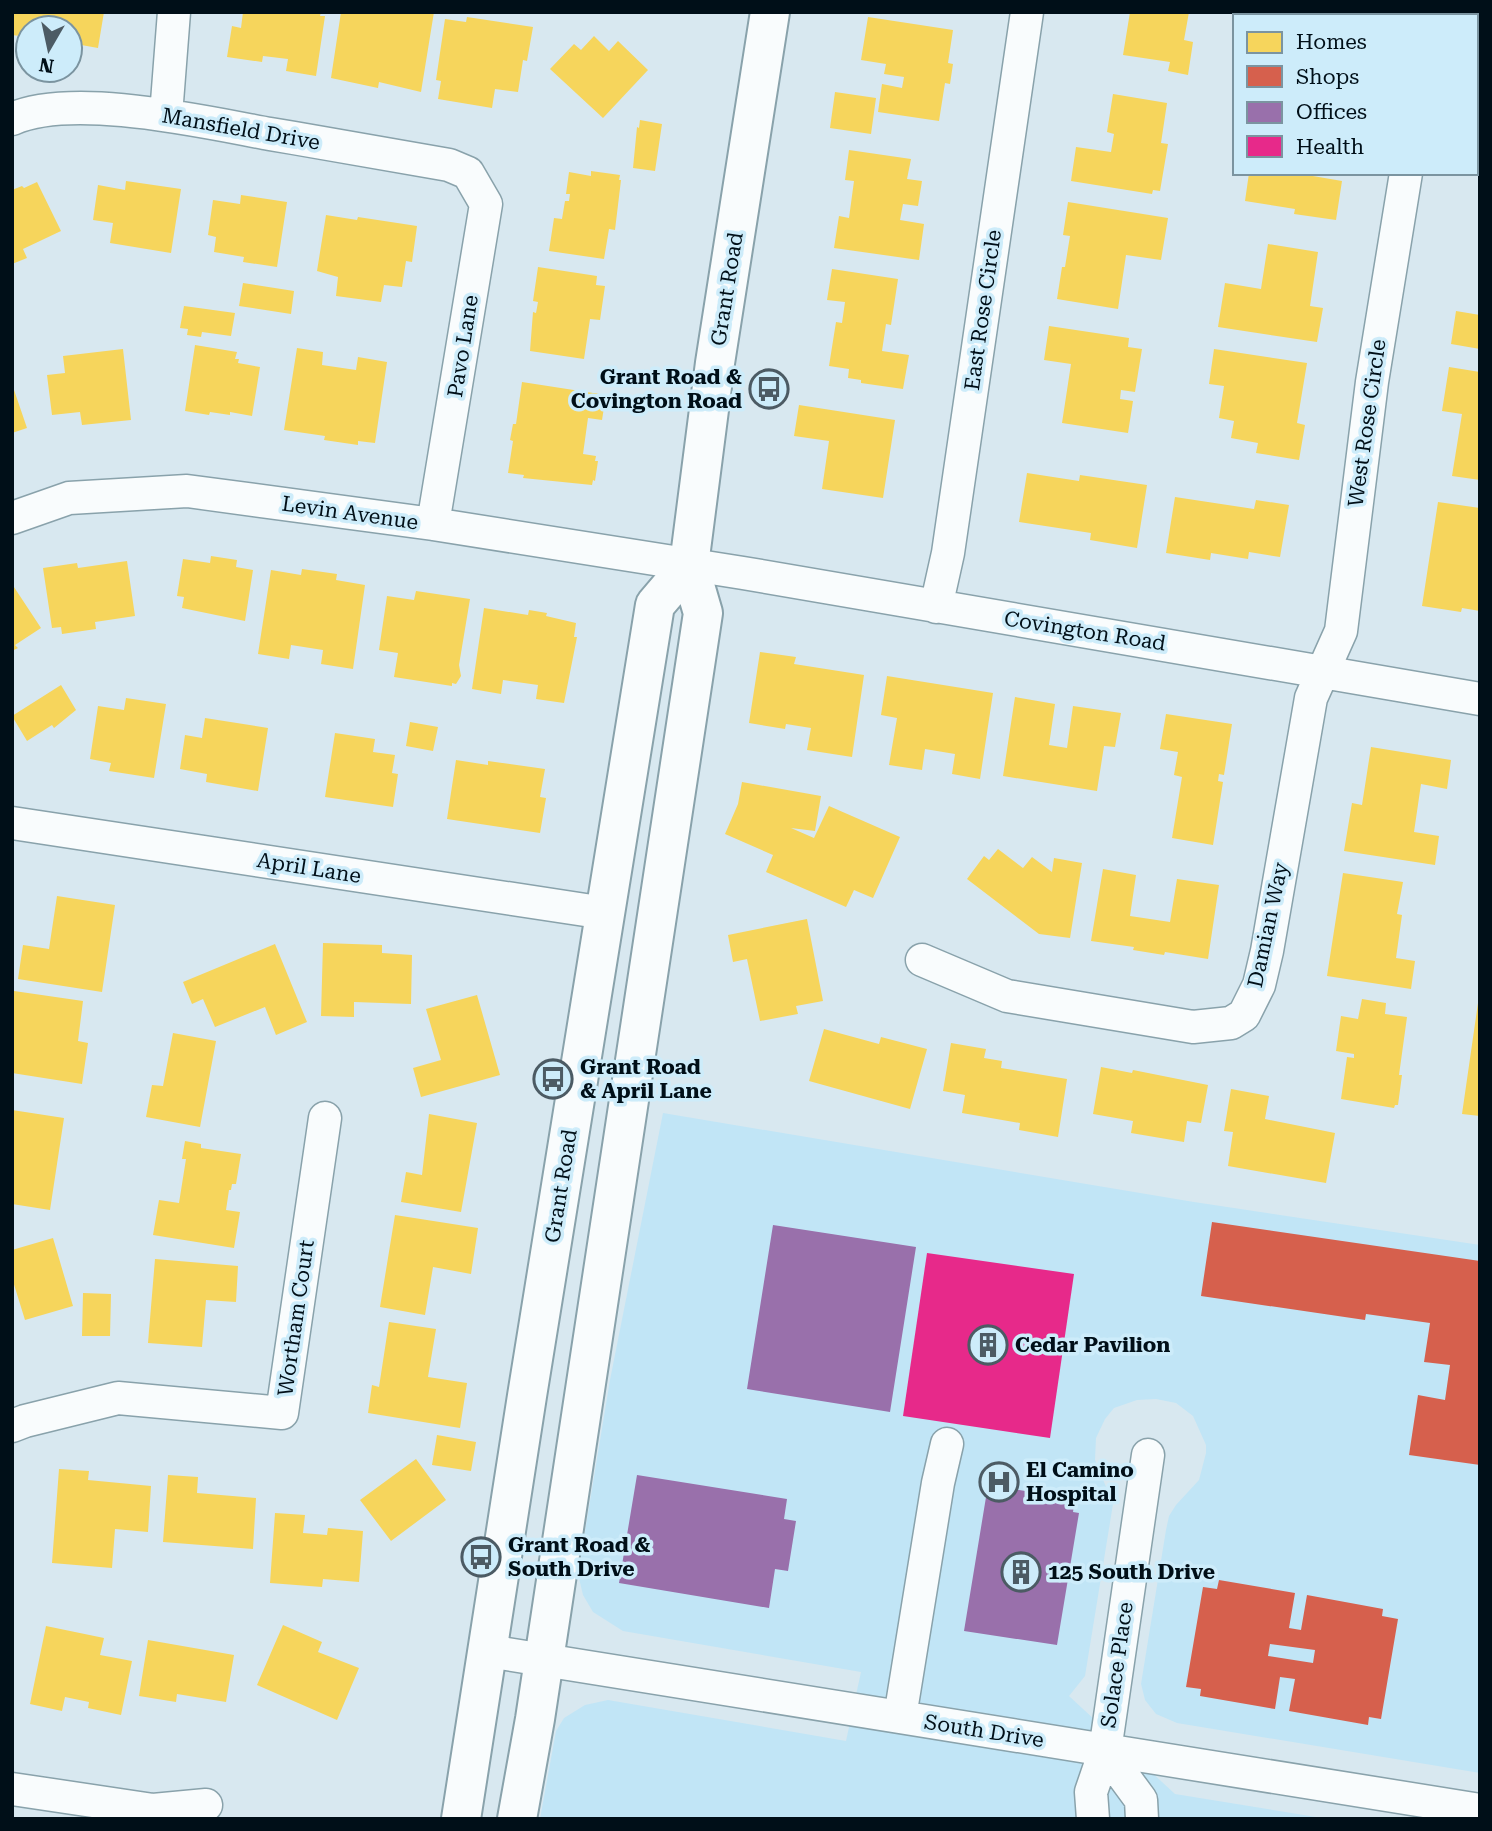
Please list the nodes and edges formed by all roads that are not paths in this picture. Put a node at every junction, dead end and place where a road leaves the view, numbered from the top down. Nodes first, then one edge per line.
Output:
1 (174, 12) edge
2 (770, 12) edge
3 (1027, 12) edge
4 (166, 115) junction
5 (12, 119) edge
6 (468, 173) joint
7 (1406, 175) edge
8 (12, 518) edge
9 (433, 524) junction
10 (689, 565) junction
11 (936, 607) junction
12 (1323, 671) junction
13 (1480, 699) edge
14 (12, 823) edge
15 (605, 913) junction
16 (922, 960) dead end
17 (326, 1118) dead end
18 (12, 1426) edge
19 (947, 1444) dead end
20 (1148, 1455) dead end
21 (488, 1651) junction
22 (544, 1660) junction
23 (900, 1717) junction
24 (1105, 1751) junction
25 (12, 1789) edge
26 (206, 1805) dead end
27 (1480, 1810) edge
28 (461, 1819) edge
29 (517, 1819) edge
30 (1093, 1819) edge
31 (1142, 1819) edge

1 - 4 street
2 - 10 main road, Grant Road
3 - 11 street, East Rose Circle
4 - 5 street, Mansfield Drive
4 - 6 street, Mansfield Drive
6 - 9 street, Pavo Lane
7 - 12 street, West Rose Circle
8 - 9 street, Levin Avenue
9 - 10 street, Levin Avenue
10 - 11 street, Covington Road
10 - 15 main road, Grant Road
10 - 22 main road, Grant Road
11 - 12 street, Covington Road
12 - 13 street, Covington Road
12 - 16 street, Damian Way
14 - 15 street, April Lane
15 - 21 main road, Grant Road
17 - 18 street, Wortham Court
19 - 23 street
20 - 24 street, Solace Place
21 - 22 street, South Drive
21 - 28 main road, Grant Road
22 - 23 street, South Drive
22 - 29 main road, Grant Road
23 - 24 street, South Drive
24 - 27 street, South Drive
24 - 30 street, Solace Place
24 - 31 street
25 - 26 street

